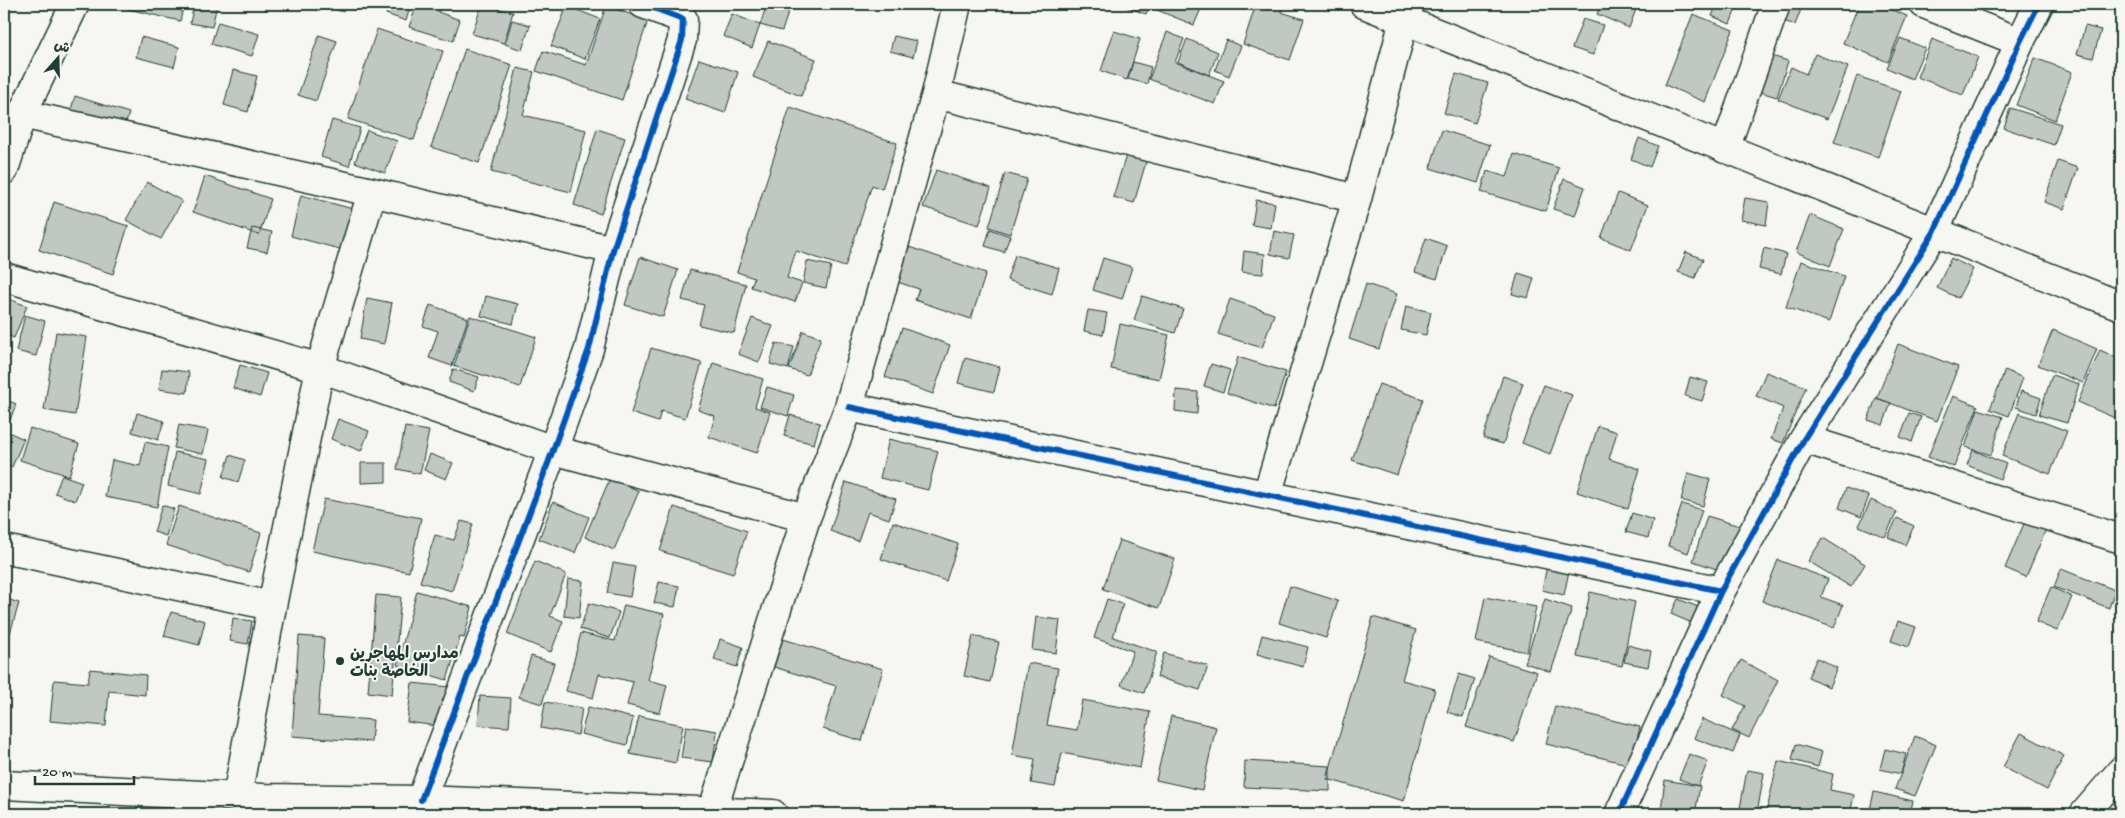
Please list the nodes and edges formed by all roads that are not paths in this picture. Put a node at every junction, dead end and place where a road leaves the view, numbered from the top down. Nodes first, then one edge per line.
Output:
1 (74, 4) edge
2 (643, 4) edge
3 (957, 4) edge
4 (1364, 4) edge
5 (1776, 4) edge
6 (1924, 4) edge
7 (2039, 4) edge
8 (1407, 12) edge
9 (2020, 42) junction
10 (936, 94) junction
11 (22, 114) junction
12 (1725, 148) junction
13 (4, 170) edge
14 (372, 192) junction
15 (1358, 199) junction
16 (1934, 232) junction
17 (613, 250) junction
18 (4, 276) edge
19 (2121, 306) edge
20 (320, 368) junction
21 (849, 407) junction
22 (1804, 438) junction
23 (553, 450) junction
24 (1267, 495) junction
25 (806, 518) junction
26 (2121, 538) edge
27 (4, 549) edge
28 (1721, 591) junction
29 (272, 606) junction
30 (2121, 771) edge
31 (4, 785) edge
32 (421, 800) junction
33 (254, 803) edge
34 (712, 812) junction
35 (773, 814) edge
36 (1619, 814) edge
37 (2084, 814) edge

1 - 11 street
2 - 17 street
3 - 10 street
4 - 8 street
5 - 12 street
6 - 9 street
7 - 9 street
8 - 12 street
8 - 15 street
9 - 16 street
10 - 15 street
10 - 21 street
11 - 13 street
11 - 14 street
12 - 16 street
14 - 17 street
14 - 20 street
15 - 24 street
16 - 19 street
16 - 22 street
17 - 23 street
18 - 20 street
20 - 23 street
20 - 29 street
21 - 24 street
21 - 25 street
22 - 26 street
22 - 28 street
23 - 25 street
23 - 32 street
24 - 28 street
25 - 34 street
27 - 29 street
28 - 36 street
29 - 33 street
30 - 37 street
31 - 33 street
32 - 33 street
32 - 34 street
34 - 35 street

